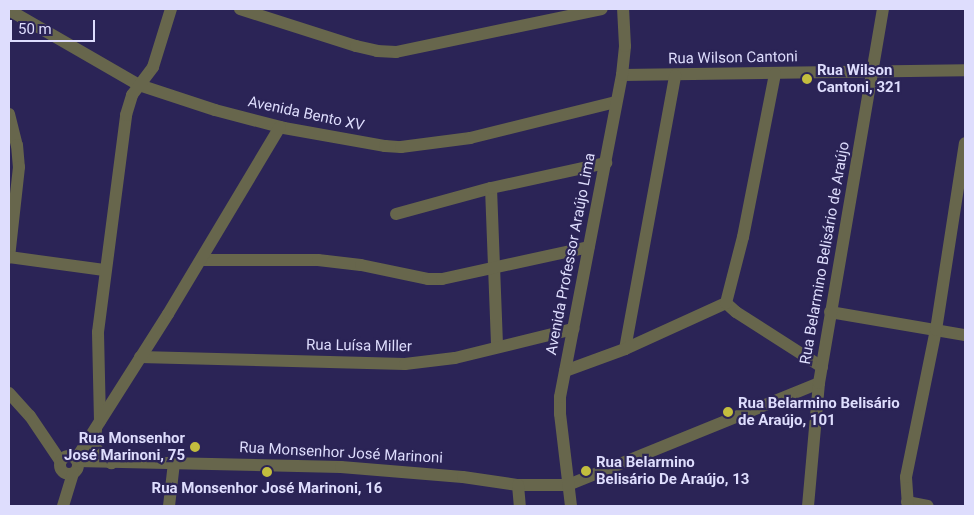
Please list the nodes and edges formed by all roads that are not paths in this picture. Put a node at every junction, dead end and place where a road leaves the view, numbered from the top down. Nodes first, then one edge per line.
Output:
1 (171, 9) edge
2 (240, 9) edge
3 (602, 9) edge
4 (623, 9) edge
5 (882, 9) edge
6 (9, 10) edge
7 (965, 70) edge
8 (872, 72) junction
9 (776, 74) junction
10 (622, 75) junction
11 (675, 76) junction
12 (139, 85) junction
13 (616, 102) junction
14 (9, 114) edge
15 (280, 127) junction
16 (965, 143) edge
17 (606, 163) junction
18 (491, 188) junction
19 (396, 214) dead end
20 (589, 247) junction
21 (9, 257) edge
22 (201, 260) junction
23 (493, 266) junction
24 (104, 270) junction
25 (726, 303) junction
26 (830, 312) junction
27 (573, 329) junction
28 (936, 330) junction
29 (965, 335) edge
30 (497, 347) junction
31 (625, 349) junction
32 (140, 358) junction
33 (822, 367) junction
34 (565, 371) junction
35 (819, 383) junction
36 (9, 393) edge
37 (96, 428) junction
38 (111, 463) junction
39 (174, 463) junction
40 (71, 464) junction
41 (518, 485) junction
42 (568, 485) junction
43 (64, 504) edge
44 (907, 504) edge
45 (169, 506) edge
46 (520, 506) edge
47 (570, 506) edge
48 (808, 506) edge
49 (928, 506) edge

1 - 12 street
2 - 3 street
4 - 10 street, Avenida Professor Araújo Lima
5 - 8 street, Rua Belarmino Belisário de Araújo
6 - 12 street, Avenida Bento XV
7 - 8 street, Rua Wilson Cantoni
8 - 9 street, Rua Wilson Cantoni
8 - 26 street, Rua Belarmino Belisário de Araújo
9 - 11 street, Rua Wilson Cantoni
9 - 25 street
10 - 11 street, Rua Wilson Cantoni
10 - 13 street, Avenida Professor Araújo Lima
11 - 31 street
12 - 15 street, Avenida Bento XV
12 - 24 street
13 - 15 street, Avenida Bento XV
13 - 17 street, Avenida Professor Araújo Lima
14 - 21 street
15 - 22 street
16 - 28 street
17 - 18 street
17 - 20 street, Avenida Professor Araújo Lima
18 - 19 street
18 - 23 street
20 - 23 street
20 - 27 street, Avenida Professor Araújo Lima
21 - 24 street
22 - 23 street
22 - 32 street
23 - 30 street
24 - 37 street
25 - 31 street
25 - 33 street
26 - 28 street
26 - 33 street, Rua Belarmino Belisário de Araújo
27 - 30 street, Rua Luísa Miller
27 - 34 street, Avenida Professor Araújo Lima
28 - 29 street
28 - 44 street
30 - 32 street, Rua Luísa Miller
31 - 34 street
32 - 37 street
33 - 35 street, Rua Belarmino Belisário de Araújo
34 - 42 street, Avenida Professor Araújo Lima
35 - 42 street, Rua Belarmino Belisário de Araújo
35 - 48 street
36 - 40 street
37 - 38 street
37 - 40 street
38 - 39 street, Rua Monsenhor José Marinoni
38 - 40 street, Rua Monsenhor José Marinoni
39 - 41 street, Rua Monsenhor José Marinoni
39 - 45 street
40 - 43 street
41 - 42 street, Rua Monsenhor José Marinoni
41 - 46 street
42 - 47 street, Avenida Professor Araújo Lima
44 - 49 street

